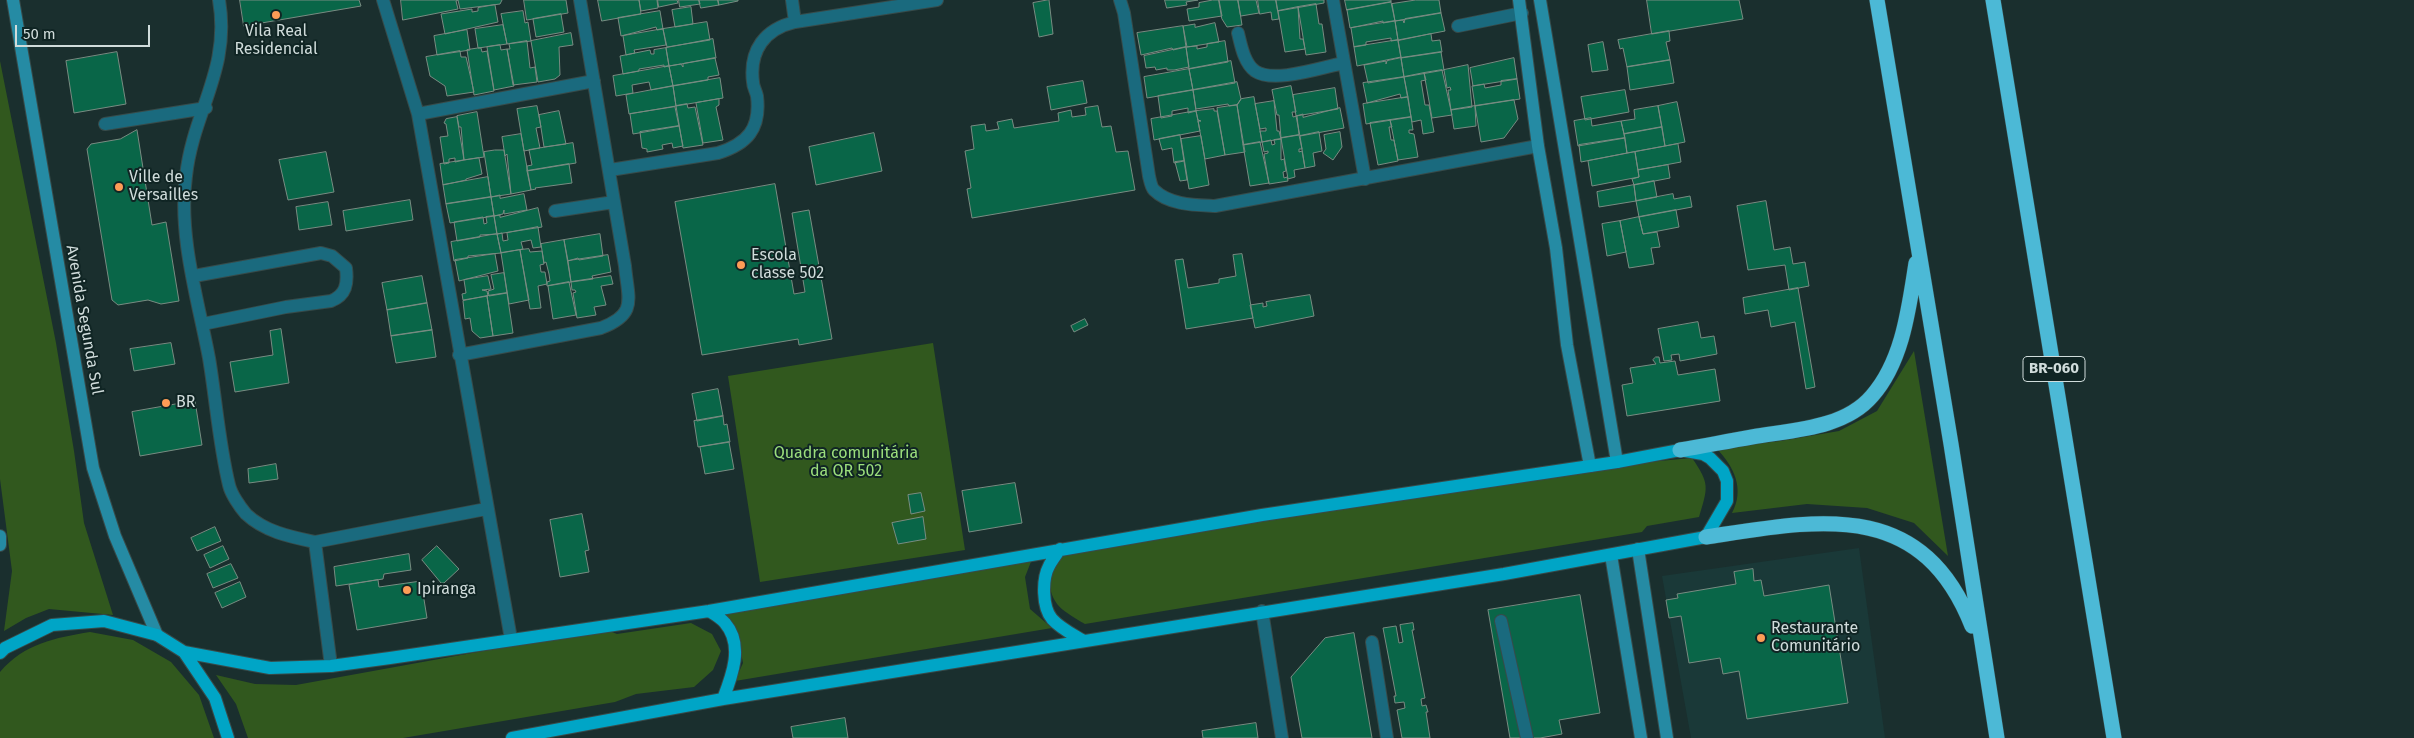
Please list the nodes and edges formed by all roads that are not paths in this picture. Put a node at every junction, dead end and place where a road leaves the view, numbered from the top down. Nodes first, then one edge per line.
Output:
1 (13, 0) edge
2 (219, 0) edge
3 (383, 0) edge
4 (580, 0) edge
5 (792, 0) edge
6 (937, 0) edge
7 (1120, 0) edge
8 (1333, 0) edge
9 (1540, 0) edge
10 (1877, 0) edge
11 (1993, 0) edge
12 (1520, 6) edge
13 (795, 22) junction
14 (1458, 26) dead end
15 (1238, 32) dead end
16 (1344, 63) junction
17 (594, 81) junction
18 (206, 108) junction
19 (418, 114) junction
20 (105, 124) dead end
21 (1538, 146) junction
22 (610, 170) junction
23 (1365, 179) junction
24 (614, 202) junction
25 (555, 211) dead end
26 (1918, 249) junction
27 (194, 276) junction
28 (203, 324) junction
29 (460, 355) junction
30 (1680, 450) junction
31 (1617, 462) junction
32 (1590, 466) junction
33 (486, 509) junction
34 (0, 536) edge
35 (1706, 537) junction
36 (315, 542) junction
37 (0, 545) edge
38 (1060, 549) junction
39 (1638, 549) junction
40 (1611, 555) junction
41 (709, 611) junction
42 (1262, 611) junction
43 (1501, 621) dead end
44 (157, 635) junction
45 (511, 639) junction
46 (1082, 640) junction
47 (1372, 642) dead end
48 (184, 652) junction
49 (1982, 652) junction
50 (0, 653) edge
51 (331, 666) junction
52 (723, 699) junction
53 (527, 737) edge
54 (228, 738) edge
55 (512, 738) edge
56 (1282, 738) edge
57 (1387, 738) edge
58 (1527, 738) edge
59 (1641, 738) edge
60 (1667, 738) edge
61 (1997, 738) edge
62 (2114, 738) edge

1 - 44 street, Avenida Segunda Sul
2 - 18 street
3 - 19 street
4 - 17 street
5 - 13 street
6 - 13 street
7 - 23 street
8 - 16 street
9 - 31 street
10 - 26 highway
11 - 62 highway, BR-060
12 - 14 street
12 - 21 street
13 - 22 street
15 - 16 street
16 - 23 street
17 - 19 street
17 - 22 street
18 - 20 street
18 - 27 street
19 - 29 street
21 - 23 street
21 - 32 street
22 - 24 street
24 - 25 street
24 - 29 street
26 - 30 highway
26 - 49 highway
27 - 28 street
27 - 28 street
28 - 36 street
29 - 33 street
30 - 31 main road
30 - 35 main road
31 - 32 main road
32 - 38 main road
33 - 36 street
33 - 45 street
34 - 37 street
35 - 39 main road
35 - 49 highway
36 - 51 street
38 - 41 main road
38 - 46 main road
39 - 40 main road
39 - 60 street
40 - 42 main road
40 - 59 street
41 - 45 main road
41 - 52 main road
42 - 46 main road
42 - 56 street
43 - 58 street
44 - 48 main road
44 - 50 main road
45 - 51 main road
46 - 52 main road
47 - 57 street
48 - 51 main road
48 - 54 main road
49 - 61 highway
52 - 53 main road
53 - 55 main road

